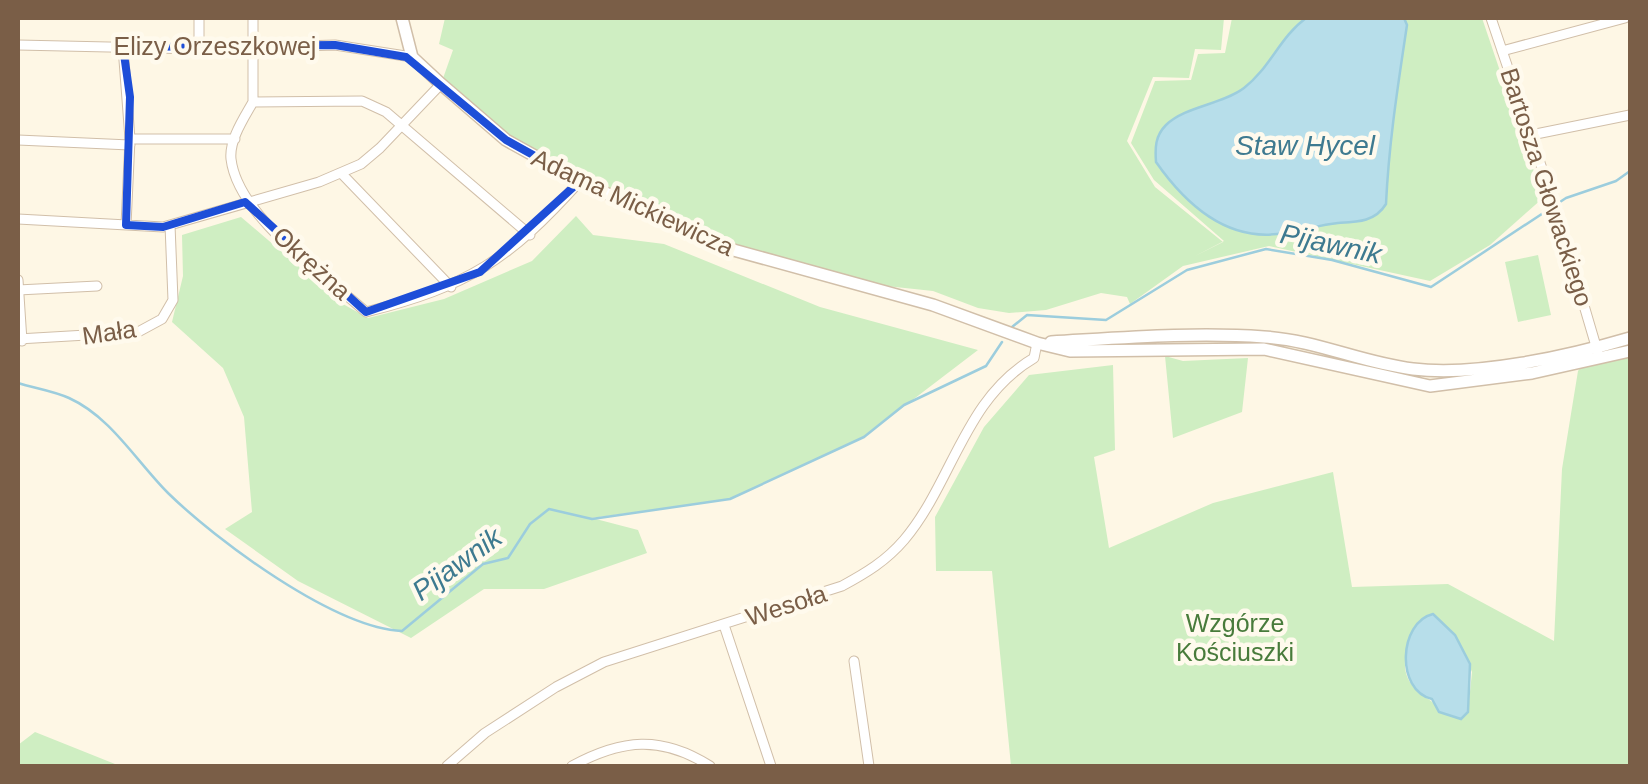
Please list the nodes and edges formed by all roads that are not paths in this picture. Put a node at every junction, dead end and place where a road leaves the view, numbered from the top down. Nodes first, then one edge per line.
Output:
1 (199, 18) edge
2 (254, 18) edge
3 (402, 18) edge
4 (1491, 18) edge
5 (1625, 18) edge
6 (1600, 20) edge
7 (18, 45) edge
8 (254, 46) junction
9 (123, 47) junction
10 (199, 48) junction
11 (1502, 51) junction
12 (412, 56) junction
13 (441, 84) junction
14 (254, 102) junction
15 (1630, 115) edge
16 (405, 124) junction
17 (1531, 135) junction
18 (235, 139) junction
19 (18, 140) edge
20 (130, 142) junction
21 (342, 174) junction
22 (580, 181) junction
23 (245, 202) junction
24 (18, 219) edge
25 (126, 224) junction
26 (170, 225) junction
27 (530, 235) junction
28 (18, 280) edge
29 (98, 286) dead end
30 (451, 288) junction
31 (18, 290) edge
32 (1630, 338) edge
33 (20, 340) edge
34 (1037, 343) junction
35 (1630, 351) edge
36 (1598, 352) junction
37 (724, 625) junction
38 (854, 660) dead end
39 (447, 766) edge
40 (572, 766) edge
41 (710, 766) edge
42 (771, 766) edge
43 (869, 766) edge

1 - 10 street
2 - 8 street
3 - 12 street
4 - 11 street, Bartosza Głowackiego
5 - 6 street
6 - 11 street
7 - 9 street, Elizy Orzeszkowej
8 - 10 street, Elizy Orzeszkowej
8 - 12 street, Elizy Orzeszkowej
8 - 14 street
9 - 10 street, Elizy Orzeszkowej
9 - 20 street
11 - 17 street, Bartosza Głowackiego
12 - 13 street, Adama Mickiewicza
13 - 16 street, Okrężna
13 - 22 street, Adama Mickiewicza
14 - 16 street
14 - 18 street
15 - 17 street
16 - 21 street, Okrężna
16 - 27 street
17 - 36 street, Bartosza Głowackiego
18 - 20 street
18 - 23 street
19 - 20 street
20 - 25 street
21 - 23 street, Okrężna
21 - 30 street
22 - 27 street, Okrężna
22 - 34 street, Adama Mickiewicza
23 - 26 street, Okrężna
23 - 30 street, Okrężna
24 - 25 street, Okrężna
25 - 26 street, Okrężna
26 - 33 street, Mała
27 - 30 street, Okrężna
28 - 31 street
29 - 31 street
31 - 33 street
32 - 36 street
34 - 36 street, Adama Mickiewicza
34 - 37 street, Wesoła
35 - 36 street, Adama Mickiewicza
37 - 39 street, Wesoła
37 - 42 street
38 - 43 street
40 - 41 street

